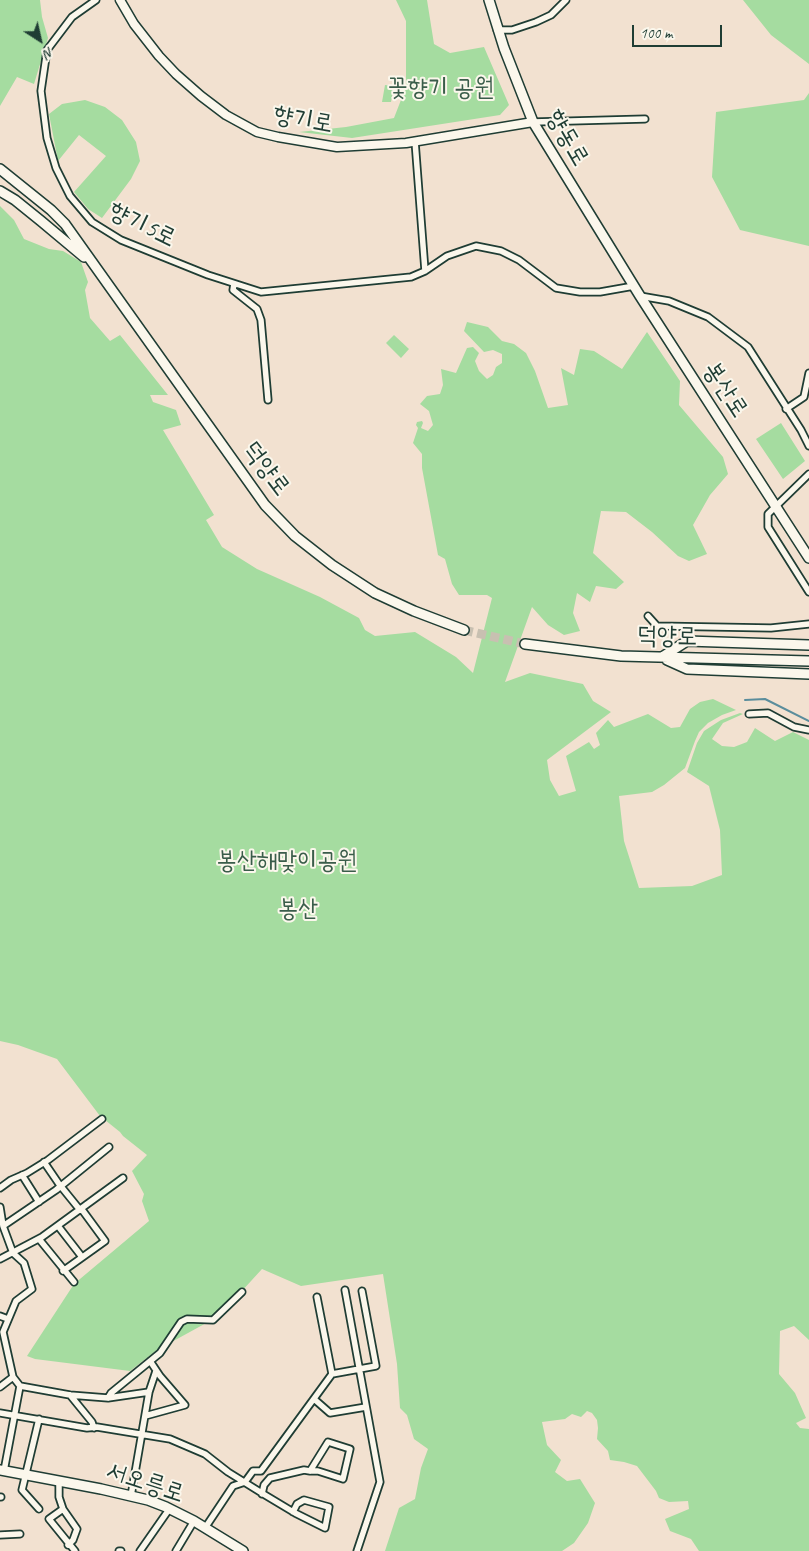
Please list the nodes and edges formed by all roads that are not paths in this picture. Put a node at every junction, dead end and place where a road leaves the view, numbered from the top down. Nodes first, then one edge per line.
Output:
1 (96, 0) edge
2 (120, 0) edge
3 (489, 0) edge
4 (566, 0) edge
5 (498, 30) junction
6 (645, 119) dead end
7 (533, 122) junction
8 (415, 141) junction
9 (0, 169) edge
10 (0, 192) edge
11 (94, 266) junction
12 (425, 271) junction
13 (634, 286) junction
14 (234, 287) junction
15 (640, 296) junction
16 (809, 373) edge
17 (268, 400) dead end
18 (786, 409) junction
19 (809, 446) edge
20 (809, 474) edge
21 (776, 506) junction
22 (809, 558) edge
23 (809, 592) edge
24 (648, 616) dead end
25 (809, 624) edge
26 (464, 630) tunnel mouth
27 (525, 644) tunnel mouth
28 (809, 645) edge
29 (662, 657) junction
30 (809, 661) edge
31 (809, 674) edge
32 (748, 714) dead end
33 (809, 730) edge
34 (102, 1119) dead end
35 (109, 1147) dead end
36 (44, 1162) junction
37 (22, 1175) junction
38 (123, 1178) dead end
39 (60, 1186) junction
40 (0, 1188) edge
41 (39, 1202) junction
42 (0, 1207) edge
43 (80, 1210) junction
44 (3, 1226) junction
45 (58, 1226) junction
46 (39, 1239) junction
47 (14, 1253) junction
48 (82, 1257) junction
49 (0, 1259) edge
50 (63, 1271) junction
51 (74, 1282) dead end
52 (345, 1290) dead end
53 (362, 1291) dead end
54 (242, 1292) dead end
55 (317, 1297) dead end
56 (0, 1316) edge
57 (8, 1319) junction
58 (2, 1332) edge
59 (150, 1361) junction
60 (360, 1370) junction
61 (156, 1371) junction
62 (332, 1374) junction
63 (13, 1377) junction
64 (20, 1386) junction
65 (0, 1387) edge
66 (149, 1392) junction
67 (70, 1395) junction
68 (108, 1398) junction
69 (314, 1399) junction
70 (366, 1407) junction
71 (0, 1413) edge
72 (14, 1415) junction
73 (145, 1416) junction
74 (39, 1419) junction
75 (94, 1428) junction
76 (142, 1435) junction
77 (2, 1471) edge
78 (310, 1471) junction
79 (26, 1475) junction
80 (59, 1481) junction
81 (246, 1482) junction
82 (262, 1494) junction
83 (131, 1496) junction
84 (170, 1508) junction
85 (39, 1509) dead end
86 (63, 1509) junction
87 (293, 1512) junction
88 (194, 1521) junction
89 (205, 1528) junction
90 (20, 1534) dead end
91 (0, 1535) edge
92 (68, 1545) junction
93 (180, 1549) edge
94 (75, 1551) edge
95 (140, 1551) edge
96 (243, 1551) edge
97 (357, 1551) edge

1 - 14 street, 향기5로
2 - 8 main road, 향기로
3 - 5 main road, 향동로
4 - 5 street
5 - 7 main road, 향동로
6 - 7 street
7 - 8 main road, 향기로
7 - 13 main road, 향동로
8 - 12 street
9 - 11 main road, 덕양로
10 - 11 main road, 덕양로
11 - 26 main road, 덕양로
12 - 13 street, 향기5로
12 - 14 street, 향기5로
13 - 15 main road, 봉산로
14 - 17 street
15 - 18 street, 봉산로
15 - 21 main road, 봉산로
16 - 18 street, 봉산로
18 - 19 street, 봉산로
20 - 21 street
21 - 22 main road, 봉산로
21 - 23 street
24 - 25 street
27 - 29 main road, 덕양로
28 - 29 main road
29 - 30 main road, 덕양로
29 - 31 main road
32 - 33 street
34 - 36 street
35 - 39 street
36 - 37 street
36 - 39 street
37 - 40 street
37 - 41 street
38 - 43 street
39 - 41 street
39 - 43 street
41 - 44 street
42 - 44 street
43 - 45 street
43 - 48 street
44 - 47 street
45 - 46 street
45 - 48 street
46 - 47 street
46 - 50 street
47 - 49 street
47 - 57 street
48 - 50 street
50 - 51 street
52 - 60 street
53 - 60 street
54 - 59 street
55 - 62 street
56 - 57 street
57 - 58 street
58 - 63 street
59 - 61 street
59 - 68 street
60 - 62 street
60 - 70 street
61 - 66 street
61 - 73 street
62 - 69 street
63 - 64 street
63 - 65 street
64 - 67 street
64 - 72 street
66 - 68 street
66 - 73 street
67 - 68 street
67 - 75 street
69 - 70 street
69 - 81 street
70 - 97 street
71 - 72 street
72 - 74 street
72 - 77 street
73 - 76 street
74 - 75 street
74 - 79 street
75 - 76 street
76 - 81 street
76 - 83 street
77 - 79 main road, 서오릉로
78 - 78 street
78 - 82 street
79 - 80 main road, 서오릉로
79 - 85 street
80 - 83 main road, 서오릉로
80 - 86 street
81 - 82 street
81 - 89 street
82 - 87 street
83 - 84 main road, 서오릉로
84 - 88 main road, 서오릉로
84 - 95 street
86 - 92 street
86 - 92 street
87 - 87 street
88 - 89 main road, 서오릉로
88 - 93 street
89 - 96 main road, 서오릉로
90 - 91 street
92 - 94 street

